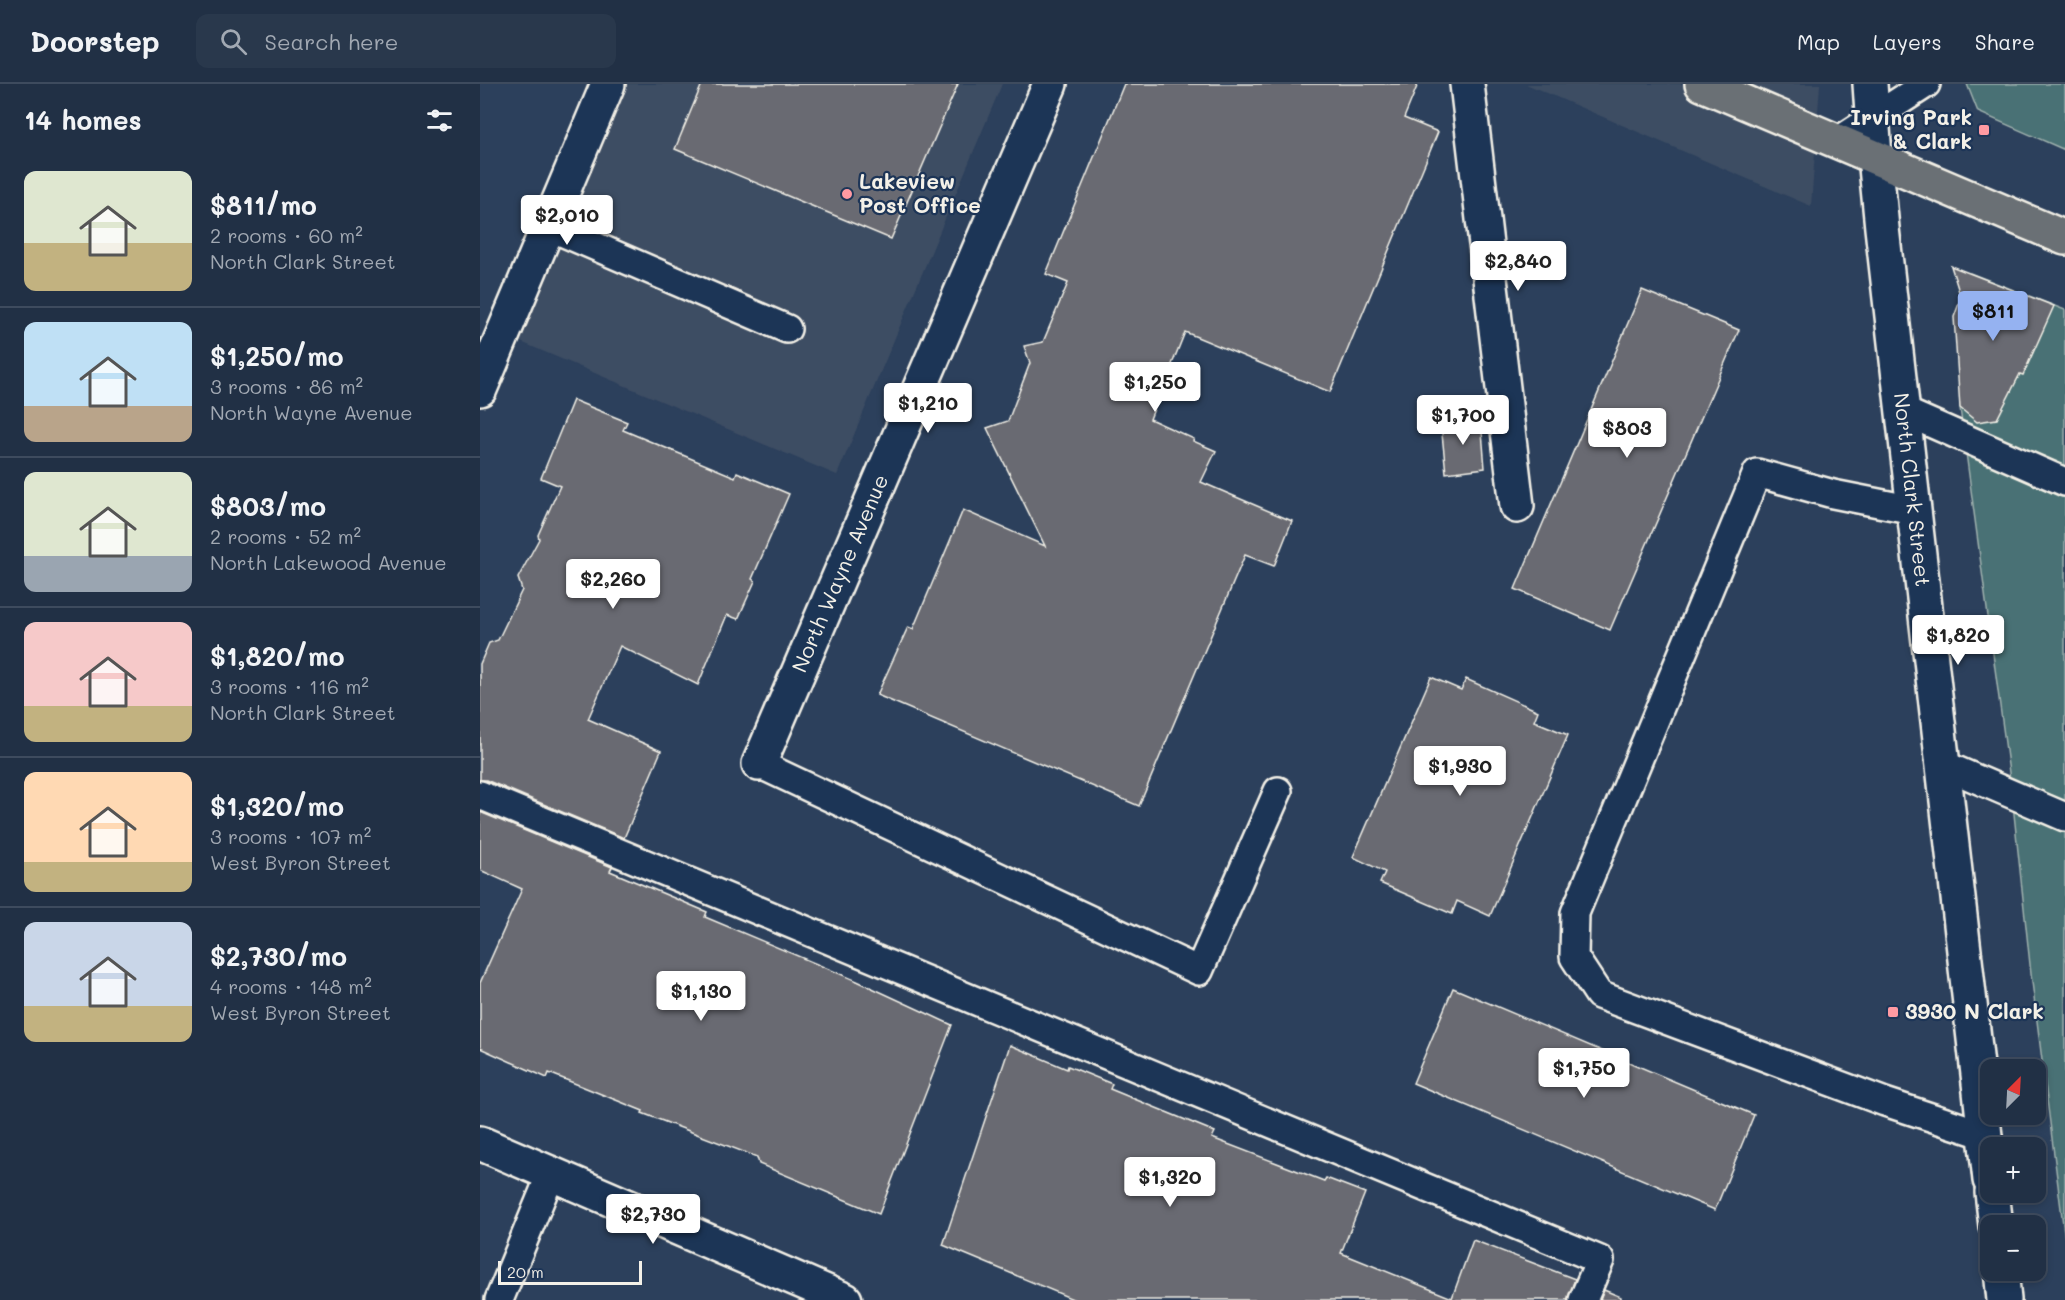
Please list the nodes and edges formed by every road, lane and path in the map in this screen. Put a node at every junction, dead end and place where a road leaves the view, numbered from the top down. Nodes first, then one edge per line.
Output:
1 (608, 84) edge
2 (1050, 84) edge
3 (1467, 84) edge
4 (1702, 84) edge
5 (1870, 84) edge
6 (1926, 84) edge
7 (1872, 119) junction
8 (1838, 141) junction
9 (1875, 157) junction
10 (548, 226) junction
11 (2065, 238) edge
12 (787, 329) dead end
13 (480, 389) edge
14 (1903, 411) junction
15 (2065, 482) edge
16 (1517, 506) dead end
17 (1914, 510) junction
18 (759, 764) joint
19 (1944, 765) junction
20 (1278, 791) dead end
21 (480, 795) edge
22 (2065, 817) edge
23 (1985, 1135) joint
24 (480, 1143) edge
25 (551, 1174) junction
26 (2002, 1281) edge
27 (499, 1300) edge
28 (845, 1300) edge
29 (1583, 1300) edge
30 (2004, 1300) edge

1 - 10 street
2 - 18 street, North Wayne Avenue
3 - 16 street
4 - 8 main road
5 - 7 street, North Clark Street
6 - 7 lane
7 - 8 lane
7 - 9 street, North Clark Street
8 - 9 main road
9 - 11 main road
9 - 14 street, North Clark Street
10 - 12 lane
10 - 13 street
14 - 15 lane
14 - 17 street, North Clark Street
17 - 19 street, North Clark Street
17 - 23 lane
18 - 20 lane
19 - 22 lane
19 - 23 street, North Clark Street
21 - 29 lane
24 - 25 street
25 - 27 lane
25 - 28 street
26 - 30 street

